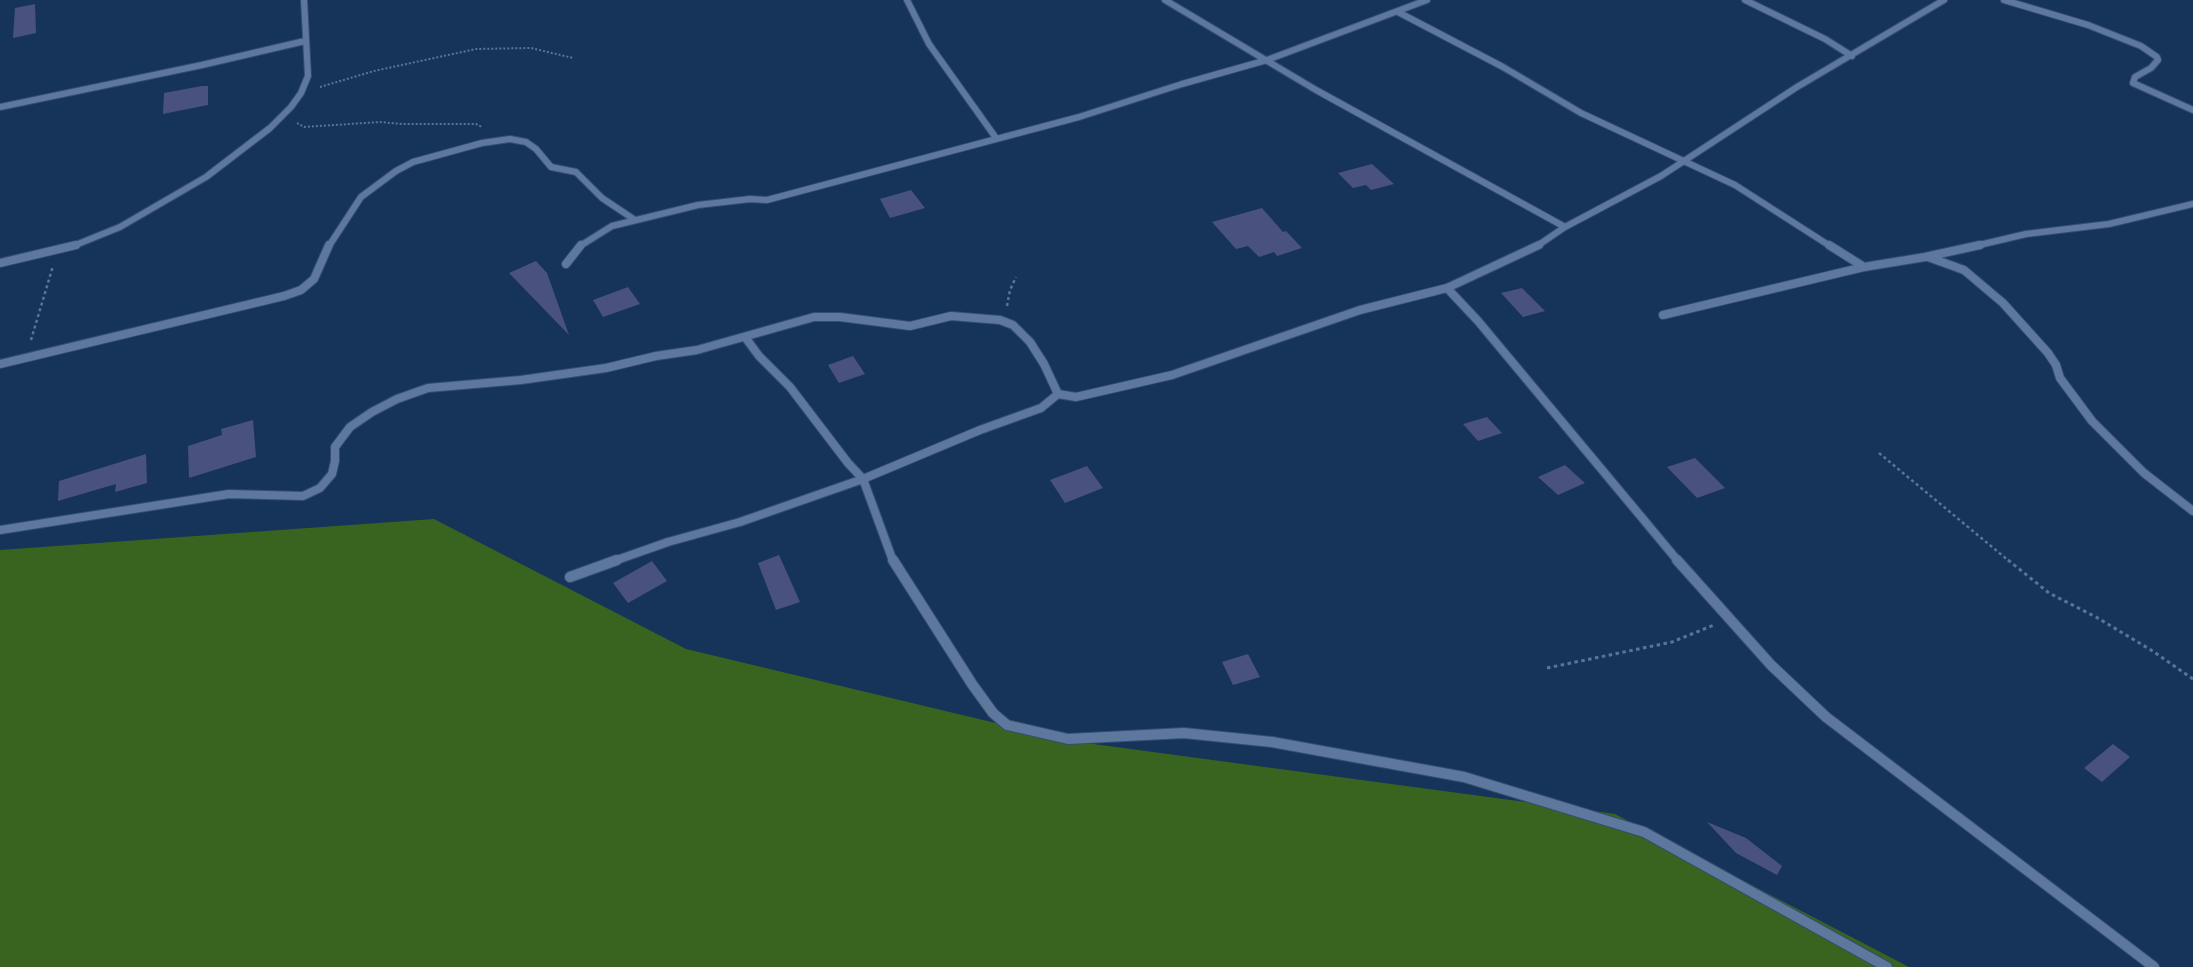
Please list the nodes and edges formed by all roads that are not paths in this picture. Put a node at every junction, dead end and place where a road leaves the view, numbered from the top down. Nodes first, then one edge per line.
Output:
1 (304, 0) edge
2 (907, 0) edge
3 (1165, 0) edge
4 (1427, 0) edge
5 (1745, 0) edge
6 (1944, 0) edge
7 (2004, 0) edge
8 (1398, 12) junction
9 (305, 41) junction
10 (1852, 56) junction
11 (1267, 60) junction
12 (0, 107) edge
13 (2193, 110) edge
14 (996, 138) junction
15 (1682, 161) junction
16 (2193, 204) edge
17 (635, 220) junction
18 (1565, 227) junction
19 (1925, 257) junction
20 (0, 263) edge
21 (566, 264) dead end
22 (1864, 267) junction
23 (1447, 288) junction
24 (1663, 315) dead end
25 (745, 337) junction
26 (0, 364) edge
27 (1058, 394) junction
28 (863, 479) junction
29 (2193, 511) edge
30 (0, 530) edge
31 (570, 577) dead end
32 (1887, 967) edge
33 (2154, 967) edge

1 - 9 street
2 - 14 street
3 - 11 street
4 - 8 street
5 - 10 street
6 - 10 street
7 - 13 street
8 - 11 street
8 - 15 street
9 - 12 street
9 - 20 street
10 - 15 street
11 - 14 street
11 - 18 street
14 - 17 street
15 - 18 street
15 - 22 street
16 - 19 street
17 - 21 street
17 - 26 street
18 - 23 street
19 - 22 street
19 - 29 street
22 - 24 street
23 - 27 street
23 - 33 street
25 - 27 street
25 - 28 street
25 - 30 street
27 - 28 street
28 - 31 street
28 - 32 street

